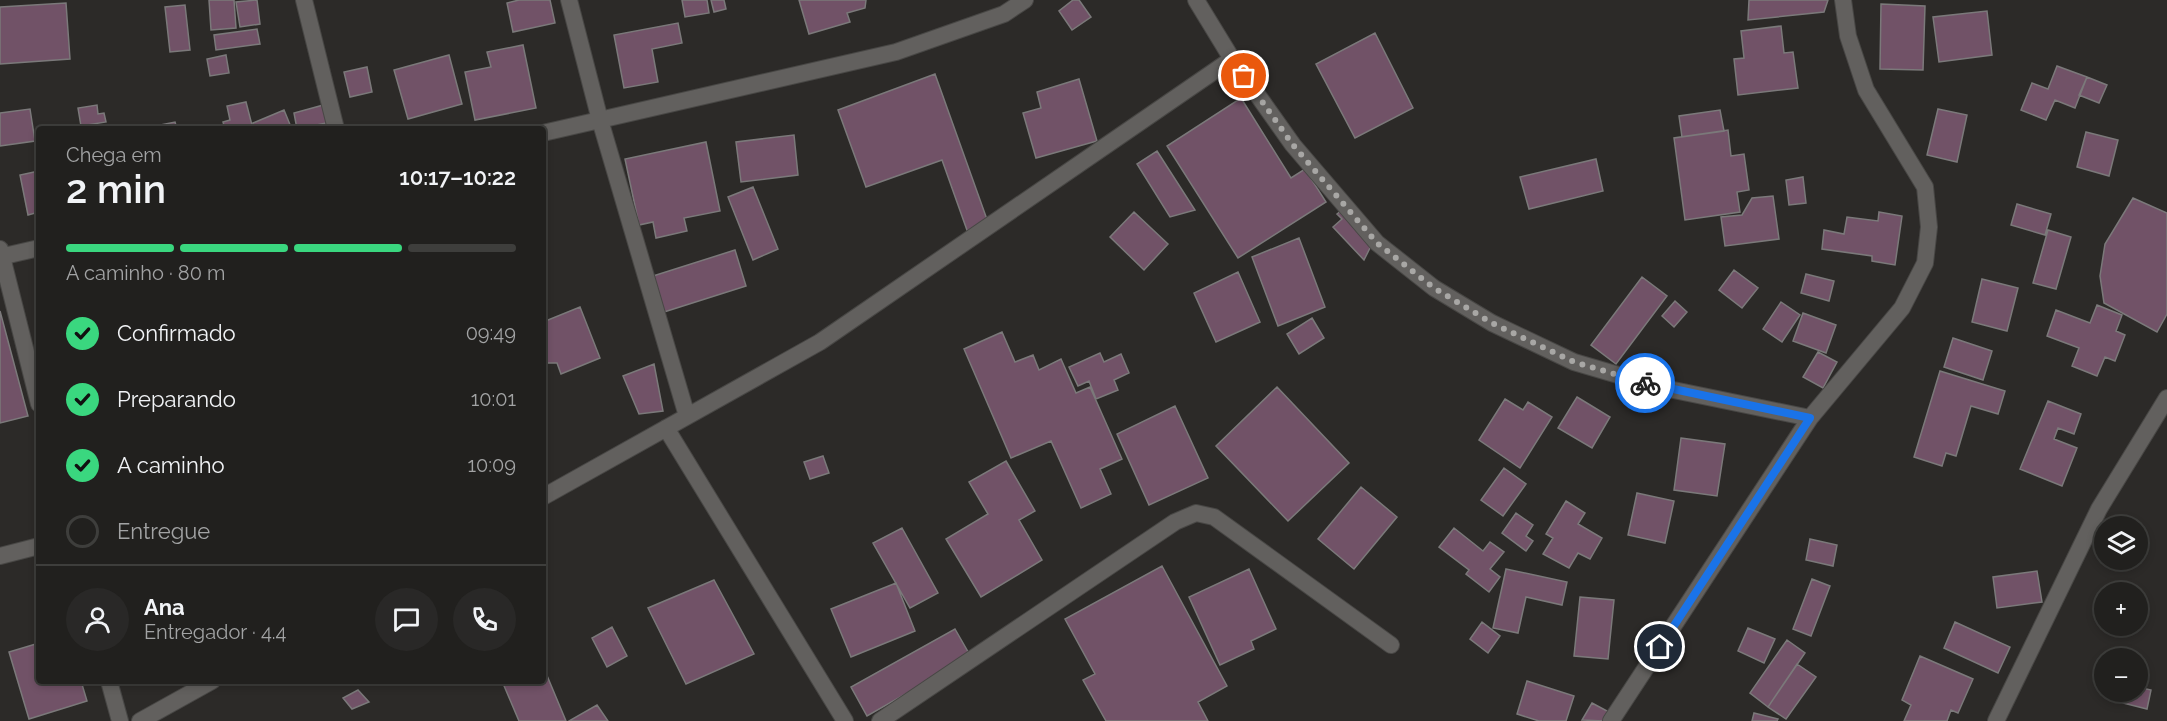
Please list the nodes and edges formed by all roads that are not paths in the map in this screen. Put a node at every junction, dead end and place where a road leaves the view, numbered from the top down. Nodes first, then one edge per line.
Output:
1 (304, 0) edge
2 (570, 0) edge
3 (1025, 0) edge
4 (1196, 0) edge
5 (1844, 0) edge
6 (1232, 59) junction
7 (600, 120) junction
8 (335, 126) edge
9 (546, 132) edge
10 (36, 249) edge
11 (1, 255) edge
12 (36, 392) edge
13 (2167, 398) edge
14 (687, 416) junction
15 (1810, 418) junction
16 (666, 428) junction
17 (546, 495) edge
18 (36, 547) edge
19 (0, 556) edge
20 (1391, 645) dead end
21 (110, 684) edge
22 (207, 684) edge
23 (120, 721) edge
24 (140, 721) edge
25 (845, 721) edge
26 (880, 721) edge
27 (1611, 721) edge
28 (1996, 721) edge

1 - 8 street
2 - 7 street
3 - 7 street
4 - 6 street
5 - 15 street
6 - 14 street
6 - 15 street
7 - 9 street
7 - 14 street
10 - 11 street
11 - 12 street
13 - 28 street
14 - 16 street
15 - 27 street
16 - 17 street
16 - 25 street
18 - 19 street
20 - 26 street
21 - 23 street
22 - 24 street

